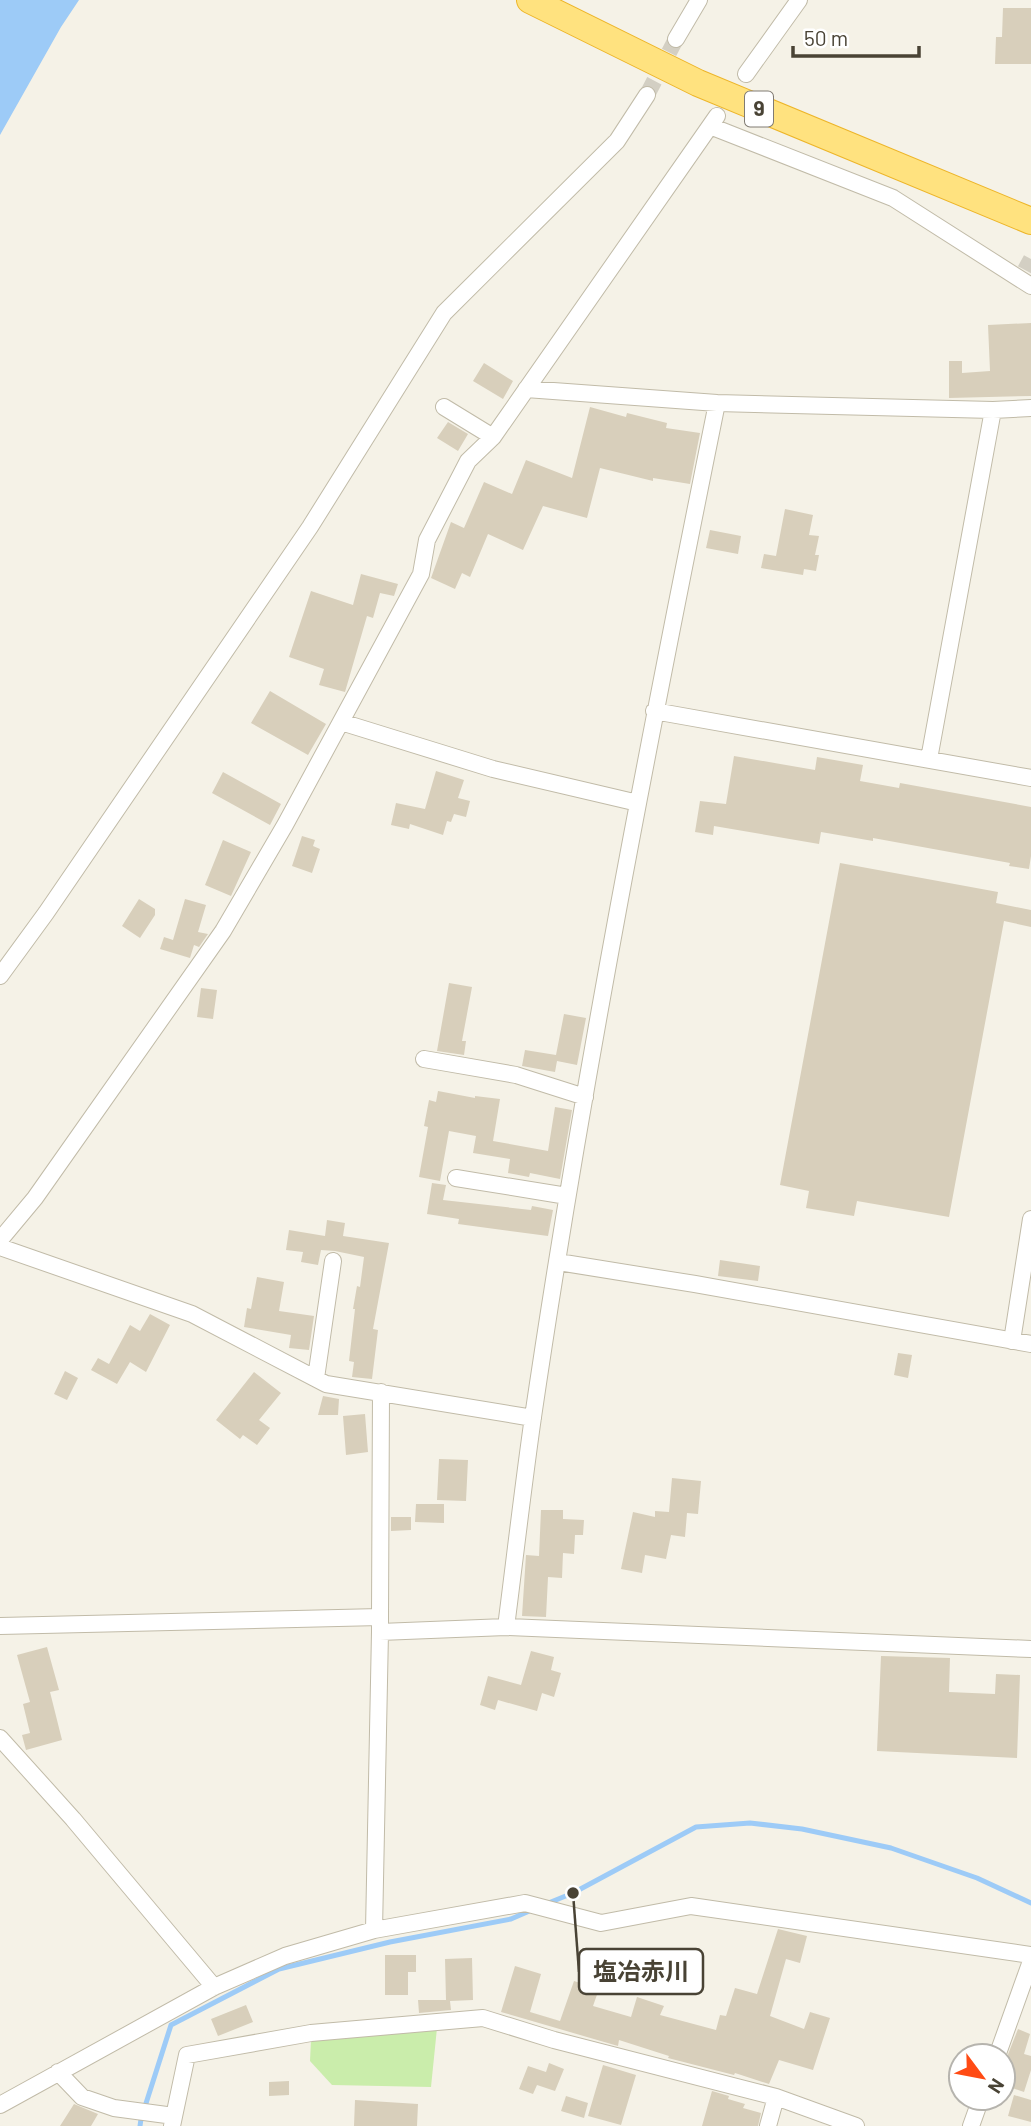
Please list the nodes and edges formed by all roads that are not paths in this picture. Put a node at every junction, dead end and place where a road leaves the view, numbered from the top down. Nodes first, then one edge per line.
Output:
1 (530, 0) edge
2 (699, 0) edge
3 (799, 0) edge
4 (676, 39) tunnel mouth
5 (746, 74) dead end
6 (647, 95) tunnel mouth
7 (940, 182) junction
8 (1031, 221) edge
9 (1031, 238) edge
10 (1025, 279) edge
11 (526, 389) junction
12 (717, 403) junction
13 (444, 407) dead end
14 (1031, 408) edge
15 (993, 410) junction
16 (494, 437) junction
17 (654, 711) junction
18 (341, 722) junction
19 (929, 759) junction
20 (1031, 778) edge
21 (638, 803) junction
22 (0, 976) edge
23 (424, 1059) dead end
24 (584, 1097) junction
25 (456, 1178) dead end
26 (567, 1196) junction
27 (1031, 1219) edge
28 (0, 1240) edge
29 (0, 1247) edge
30 (333, 1261) dead end
31 (558, 1262) junction
32 (1012, 1341) junction
33 (1031, 1344) edge
34 (316, 1378) junction
35 (381, 1392) junction
36 (533, 1418) junction
37 (380, 1624) junction
38 (0, 1626) edge
39 (506, 1627) junction
40 (1031, 1649) edge
41 (0, 1738) edge
42 (374, 1930) junction
43 (1031, 1955) edge
44 (1031, 1961) edge
45 (214, 1987) junction
46 (1002, 2042) edge
47 (58, 2072) junction
48 (776, 2097) junction
49 (0, 2105) edge
50 (173, 2121) edge
51 (768, 2126) edge
52 (856, 2126) edge

1 - 7 highway, 9
2 - 4 street
3 - 5 street
6 - 22 street
7 - 8 highway, 9
7 - 9 highway, 9
10 - 11 street
11 - 12 street
11 - 16 street
12 - 15 street
12 - 17 street
13 - 16 street
14 - 15 street
15 - 19 street
16 - 18 street
17 - 19 street
17 - 21 street
18 - 21 street
18 - 28 street
19 - 20 street
21 - 24 street
23 - 24 street
24 - 26 street
25 - 26 street
26 - 31 street
27 - 32 street
29 - 34 street
30 - 34 street
31 - 32 street
31 - 36 street
32 - 33 street
34 - 35 street
35 - 36 street
35 - 37 street
36 - 39 street
37 - 38 street
37 - 39 street
37 - 42 street
39 - 40 street
41 - 45 street
42 - 43 street
42 - 45 street
44 - 46 street
45 - 47 street
47 - 49 street
47 - 50 street
48 - 50 street
48 - 51 street
48 - 52 street

